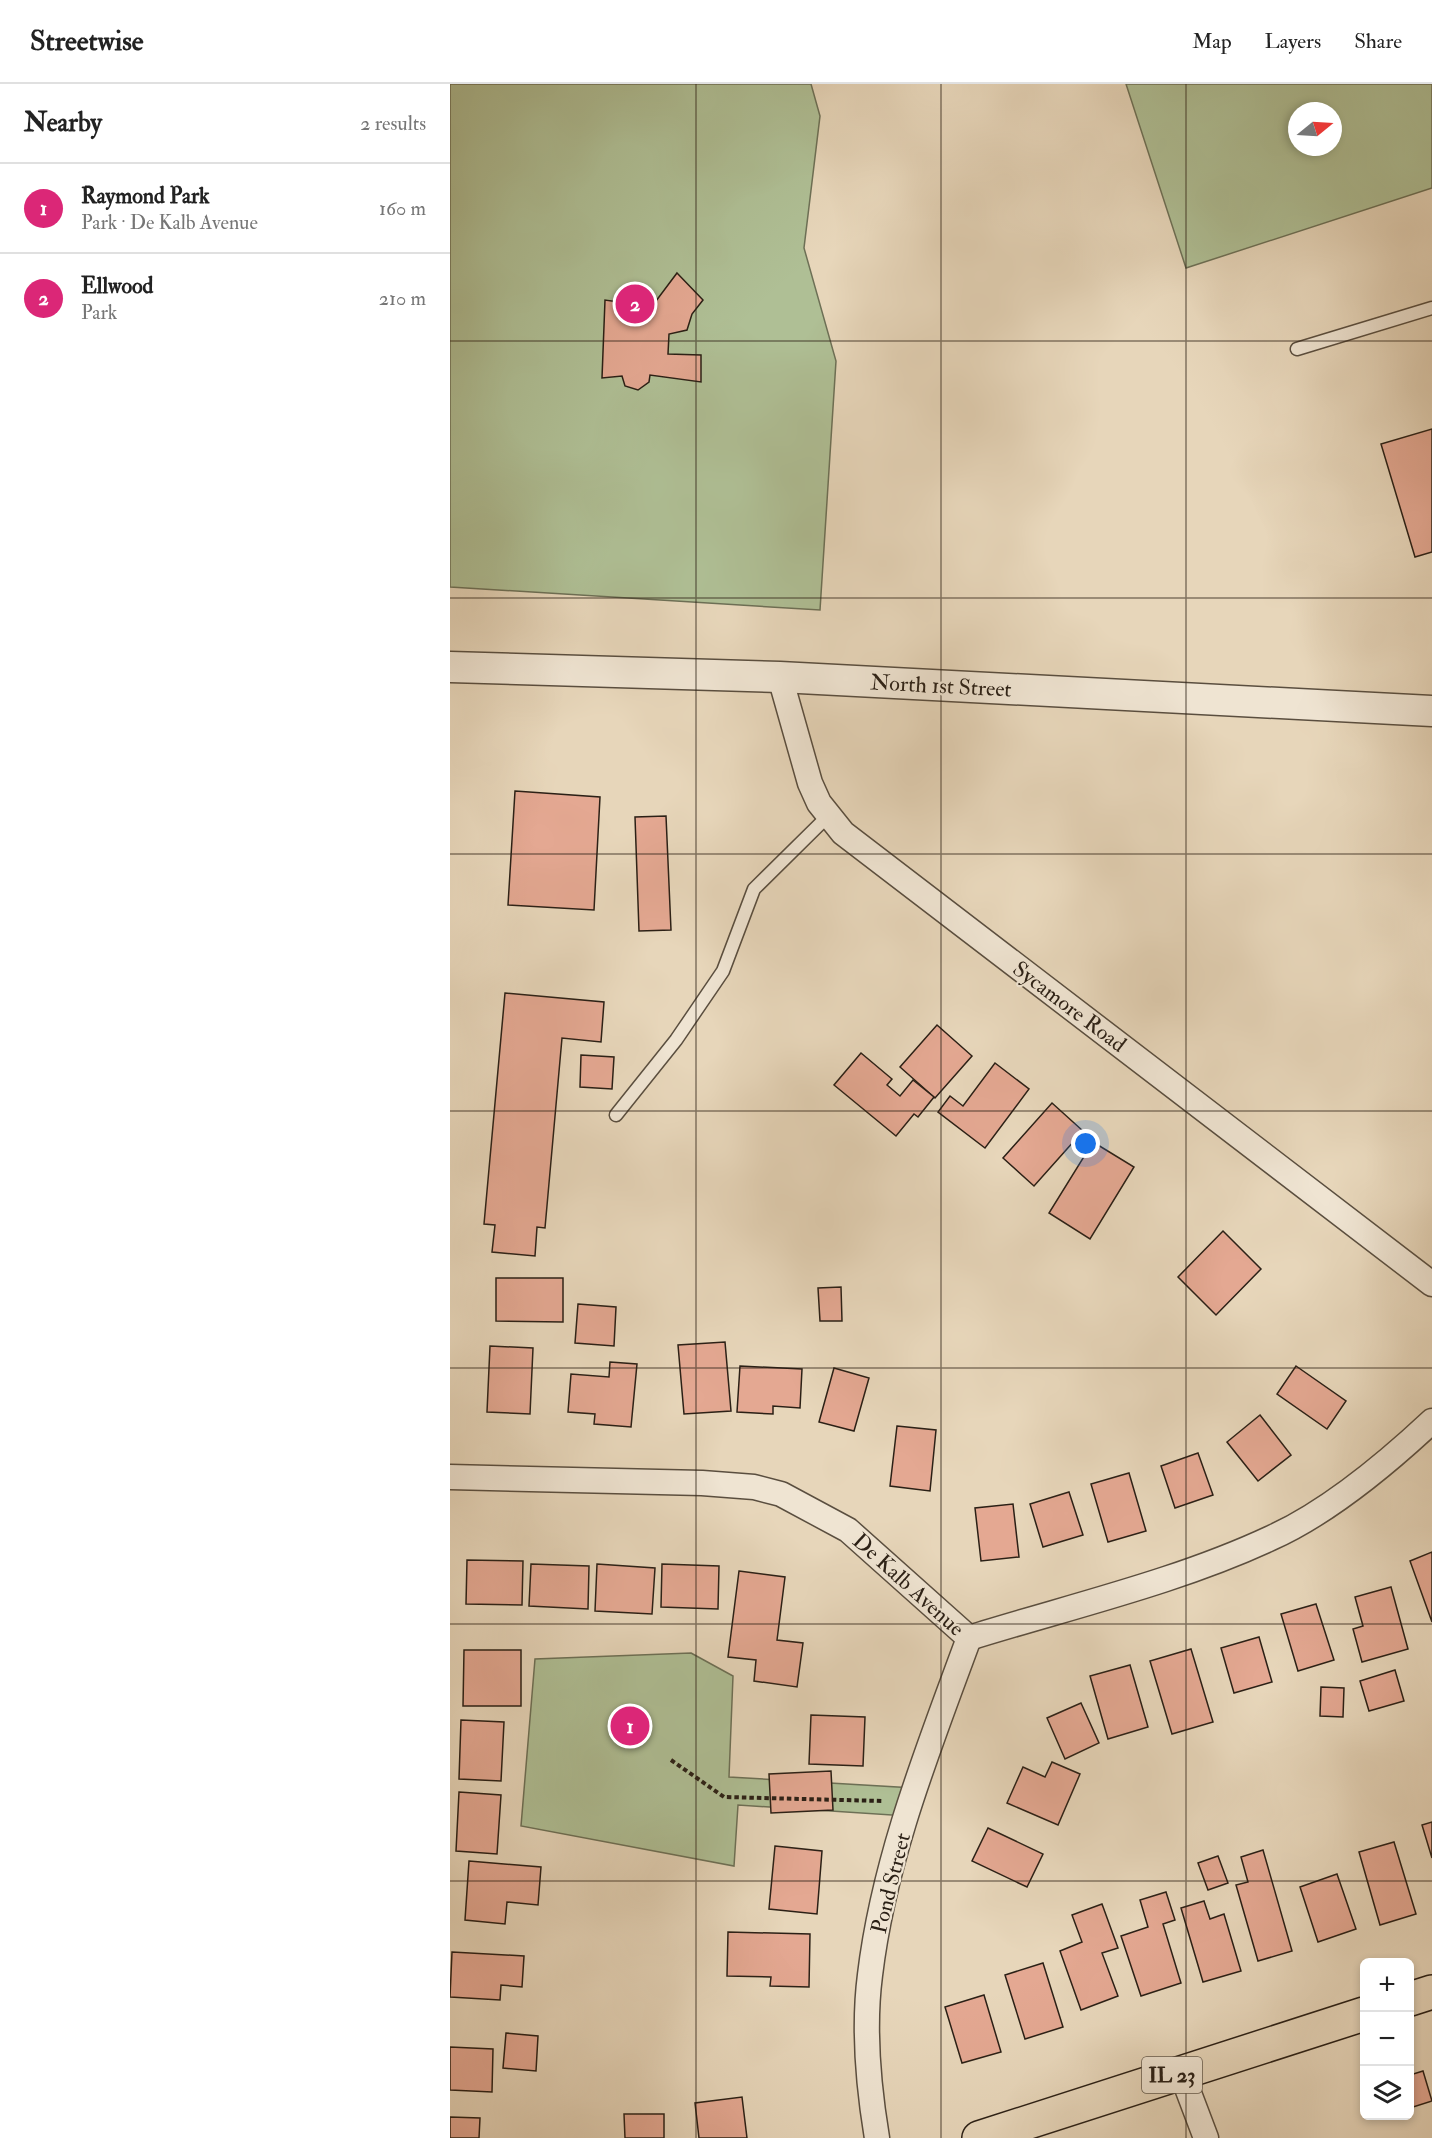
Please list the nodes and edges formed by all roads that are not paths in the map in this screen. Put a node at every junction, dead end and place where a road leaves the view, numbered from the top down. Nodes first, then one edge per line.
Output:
1 (1432, 308) edge
2 (1297, 350) dead end
3 (450, 667) edge
4 (780, 677) junction
5 (1432, 711) edge
6 (828, 816) junction
7 (616, 1115) dead end
8 (1432, 1284) edge
9 (1432, 1421) edge
10 (450, 1477) edge
11 (969, 1638) junction
12 (1432, 1992) edge
13 (1414, 1998) edge
14 (1360, 2016) edge
15 (1181, 2072) junction
16 (877, 2138) edge
17 (979, 2138) edge
18 (1206, 2138) edge

1 - 2 lane
3 - 4 street, North 1st Street
4 - 5 street, North 1st Street
4 - 6 street, Sycamore Road
6 - 7 lane
6 - 8 street, Sycamore Road
9 - 11 street, De Kalb Avenue
10 - 11 street, De Kalb Avenue
11 - 16 street, Pond Street
12 - 13 main road
14 - 15 main road, IL 23
15 - 17 main road, IL 23
15 - 18 street

